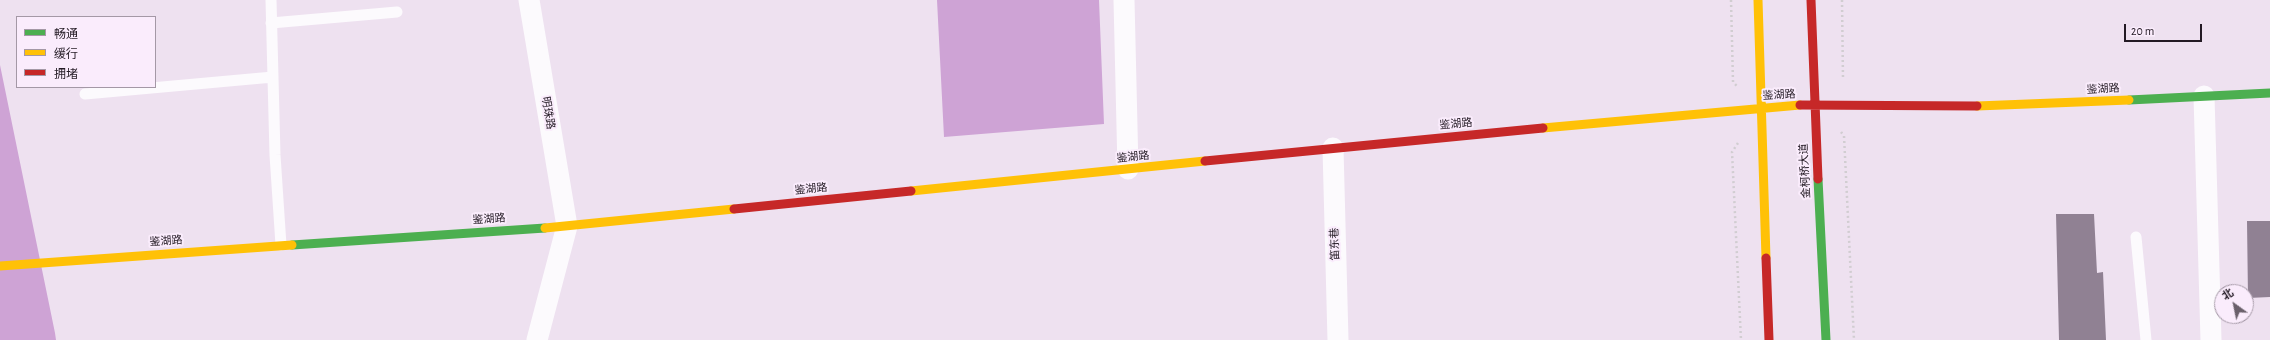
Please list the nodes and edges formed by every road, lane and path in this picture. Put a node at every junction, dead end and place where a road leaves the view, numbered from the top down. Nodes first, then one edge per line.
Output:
1 (271, 0) edge
2 (529, 0) edge
3 (1124, 0) edge
4 (1758, 0) edge
5 (1811, 0) edge
6 (397, 12) dead end
7 (271, 23) junction
8 (273, 77) junction
9 (151, 88) edge
10 (156, 88) edge
11 (2270, 93) edge
12 (85, 94) dead end
13 (2204, 96) junction
14 (1814, 104) junction
15 (1761, 108) junction
16 (1333, 148) junction
17 (1128, 169) junction
18 (567, 226) junction
19 (2136, 237) dead end
20 (281, 245) junction
21 (0, 266) edge
22 (537, 340) edge
23 (1338, 340) edge
24 (1769, 340) edge
25 (1826, 340) edge
26 (2146, 340) edge
27 (2211, 340) edge

1 - 7 lane
2 - 18 street, 明珠路
3 - 17 street
4 - 15 street
5 - 14 street, 金柯桥大道
6 - 7 lane
7 - 8 lane
8 - 10 lane
8 - 20 lane
9 - 12 lane
11 - 13 street, 鉴湖路
13 - 14 street, 鉴湖路
13 - 27 street
14 - 15 street, 鉴湖路
14 - 25 street, 金柯桥大道
15 - 16 street, 鉴湖路
15 - 24 street
16 - 17 street, 鉴湖路
16 - 23 street, 笛东巷
17 - 18 street, 鉴湖路
18 - 20 street, 鉴湖路
18 - 22 street
19 - 26 lane
20 - 21 street, 鉴湖路

